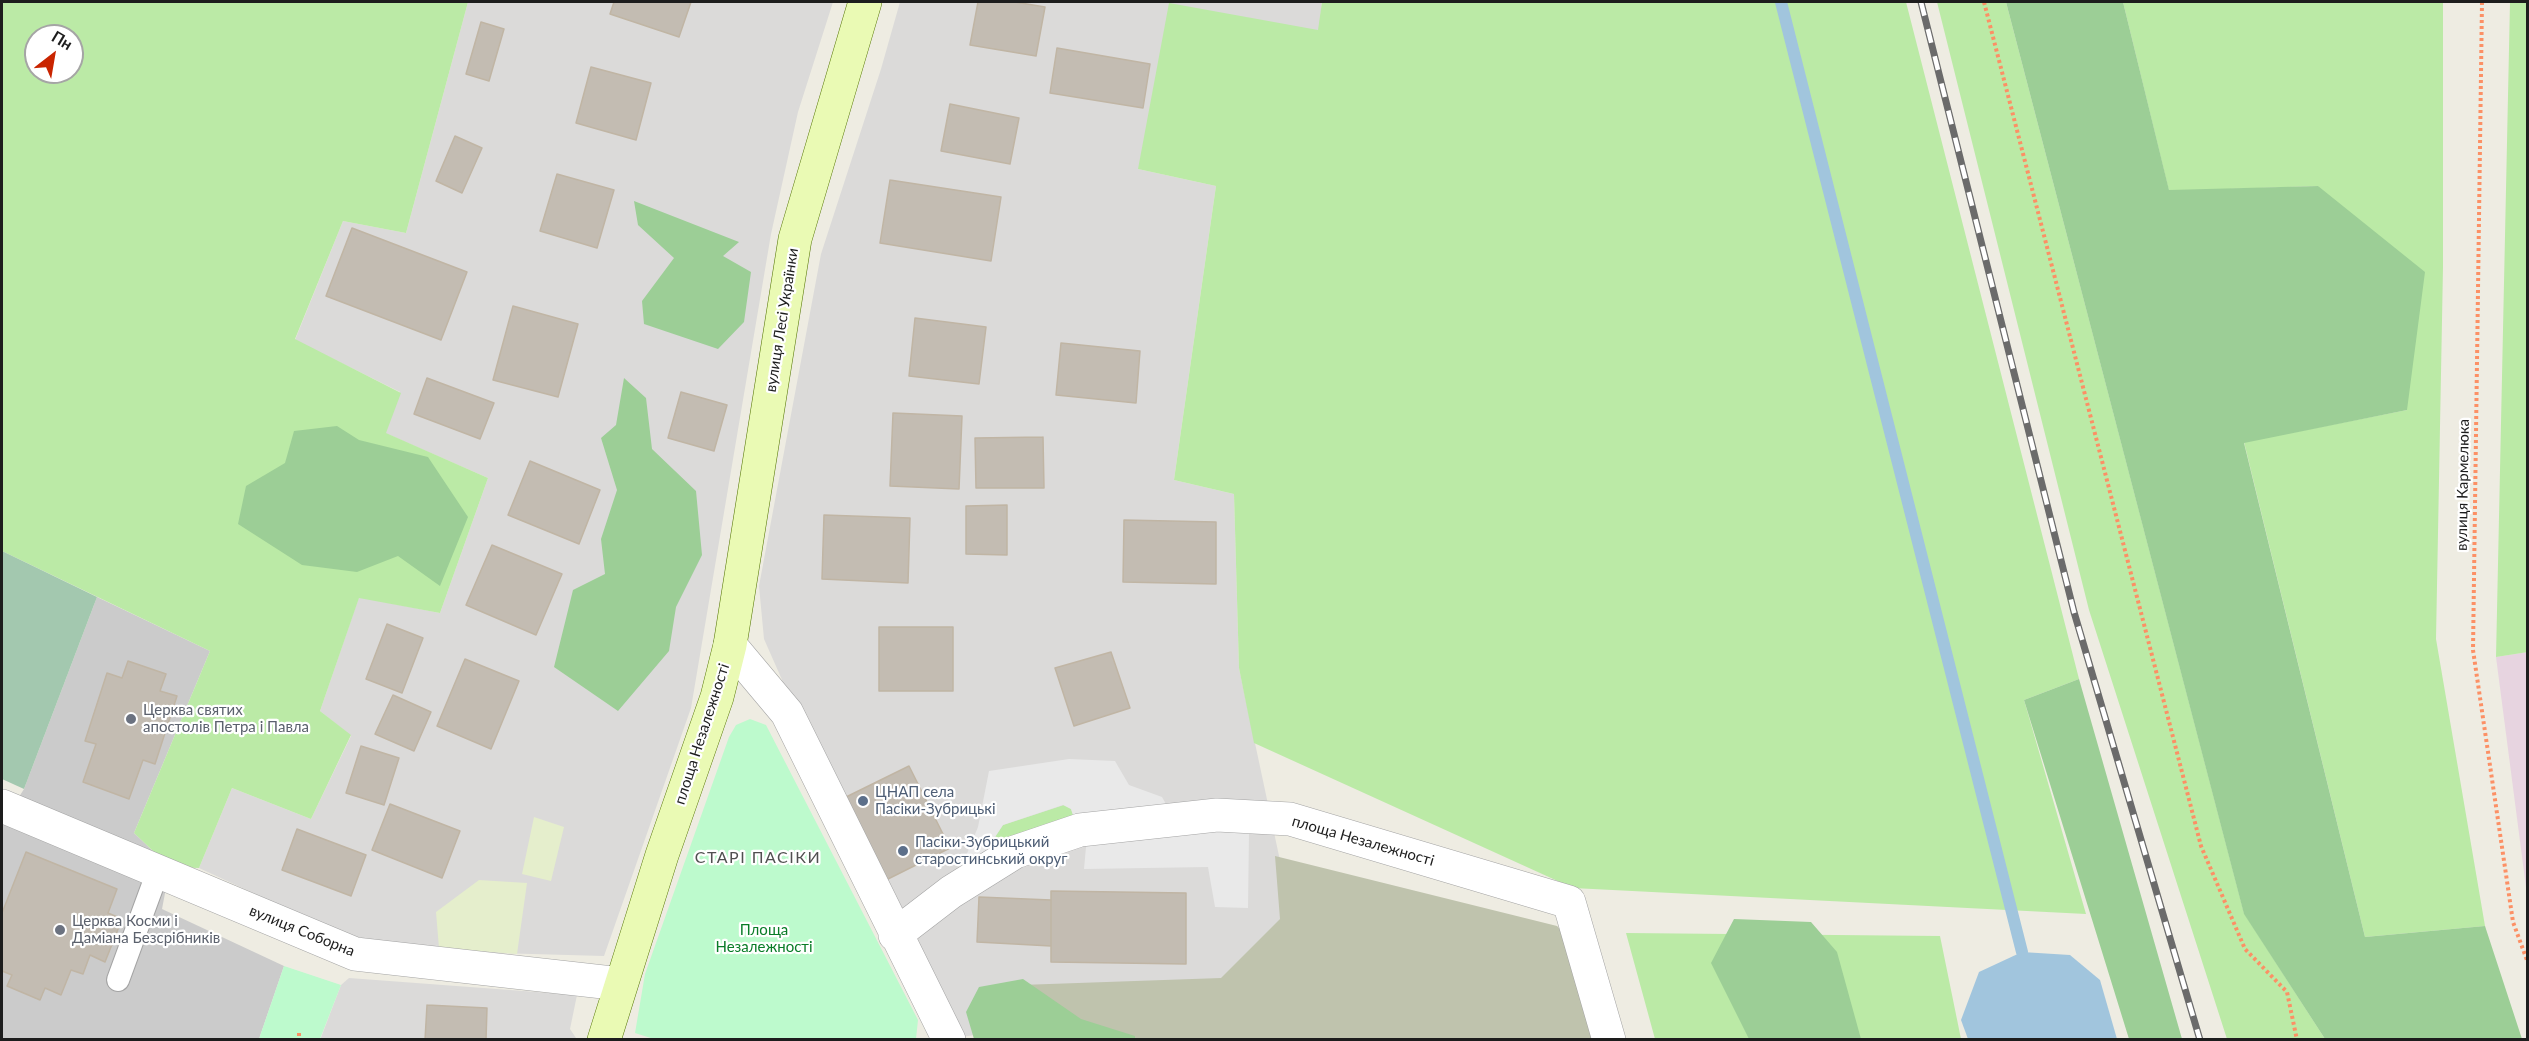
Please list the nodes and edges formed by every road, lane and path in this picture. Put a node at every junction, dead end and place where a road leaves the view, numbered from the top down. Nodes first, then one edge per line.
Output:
1 (865, 2) edge
2 (1984, 2) edge
3 (2482, 2) edge
4 (730, 645) junction
5 (2, 806) edge
6 (158, 872) junction
7 (895, 935) junction
8 (2528, 963) edge
9 (118, 980) dead end
10 (621, 984) junction
11 (299, 1034) dead end
12 (299, 1040) edge
13 (604, 1040) edge
14 (949, 1040) edge
15 (1609, 1040) edge
16 (2297, 1040) edge

1 - 4 main road, вулиця Лесі Українки
2 - 16 path
3 - 8 path, вулиця Кармелюка
4 - 7 street, площа Незалежності
4 - 10 main road, площа Незалежності
5 - 6 street, вулиця Соборна
6 - 9 lane
6 - 10 street, вулиця Соборна
7 - 14 street, площа Незалежності
7 - 15 street, площа Незалежності
10 - 13 main road, площа Незалежності
11 - 12 path

